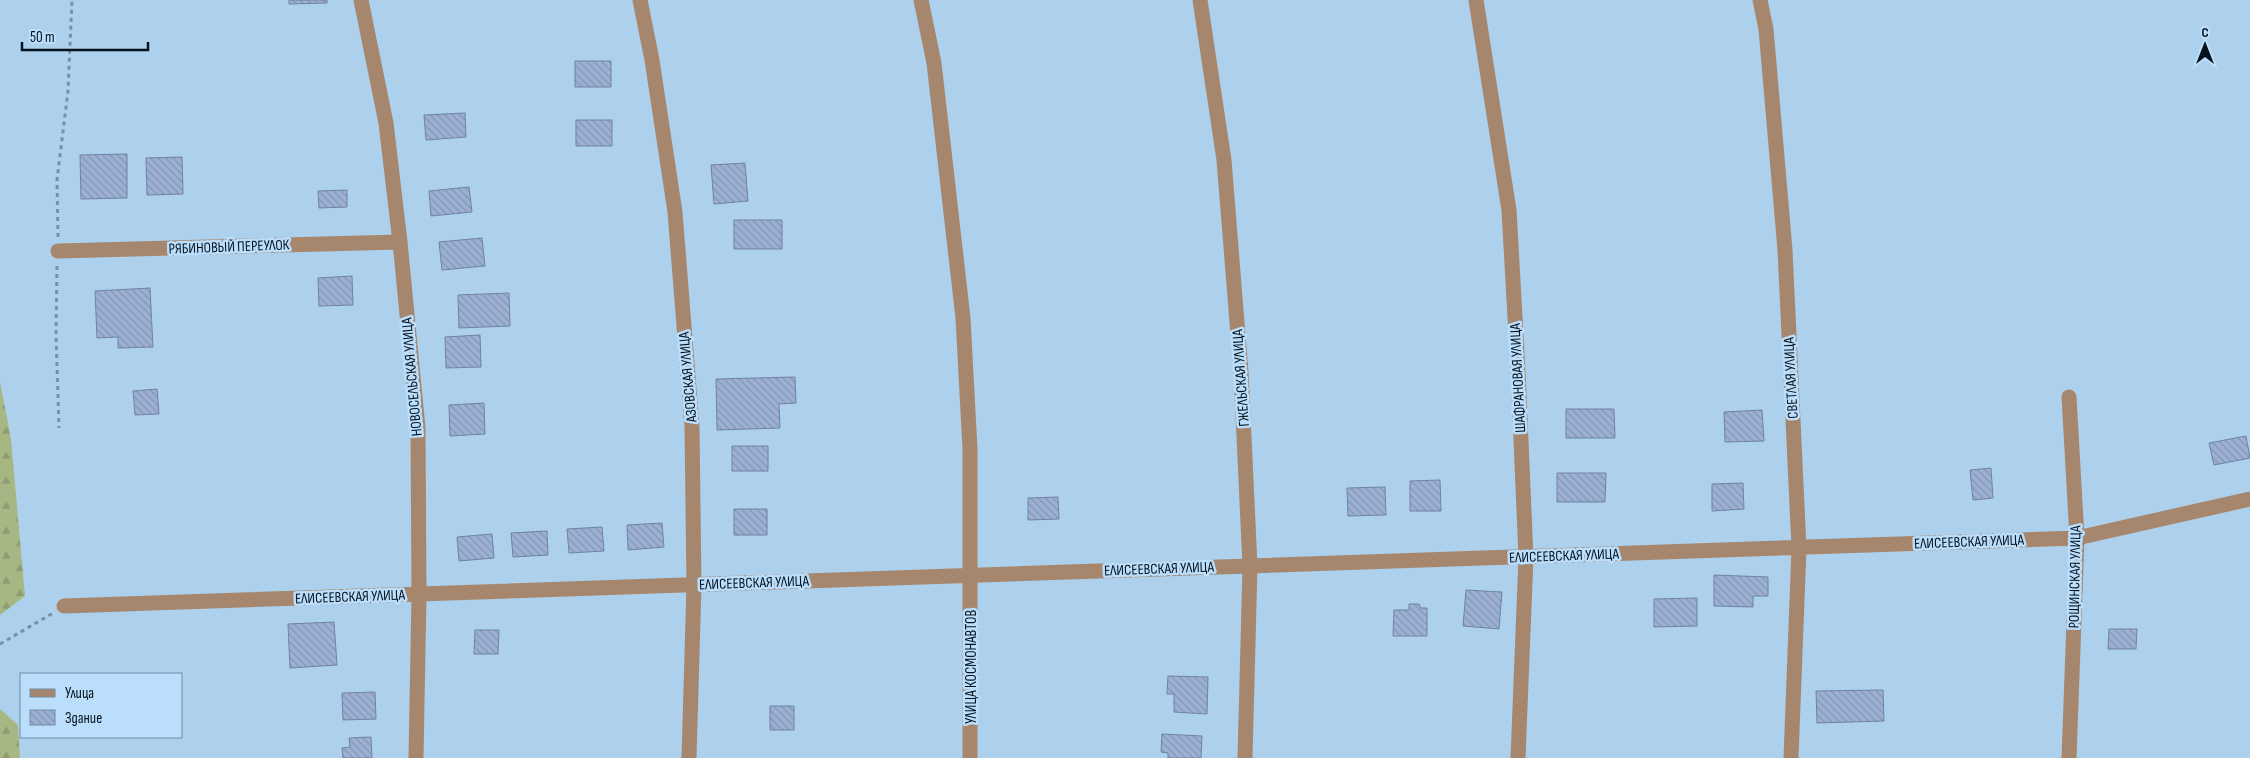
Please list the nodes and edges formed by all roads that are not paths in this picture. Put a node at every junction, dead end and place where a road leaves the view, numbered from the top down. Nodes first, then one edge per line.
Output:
1 (362, 0) edge
2 (640, 0) edge
3 (921, 0) edge
4 (1200, 0) edge
5 (1476, 0) edge
6 (1760, 0) edge
7 (400, 242) junction
8 (58, 252) road end
9 (2068, 397) dead end
10 (2250, 499) edge
11 (2077, 538) junction
12 (1799, 548) junction
13 (1526, 557) junction
14 (1250, 566) junction
15 (972, 576) junction
16 (694, 585) junction
17 (419, 594) junction
18 (64, 606) road end
19 (416, 758) edge
20 (689, 758) edge
21 (970, 758) edge
22 (1245, 758) edge
23 (1518, 758) edge
24 (1791, 758) edge
25 (2069, 758) edge

1 - 7 street, НОВОСЕЛЬСКАЯ УЛИЦА
2 - 16 street, АЗОВСКАЯ УЛИЦА
3 - 15 street, УЛИЦА КОСМОНАВТОВ
4 - 14 street, ГЖЕЛЬСКАЯ УЛИЦА
5 - 13 street, ШАФРАНОВАЯ УЛИЦА
6 - 12 street, СВЕТЛАЯ УЛИЦА
7 - 8 street, РЯБИНОВЫЙ ПЕРЕУЛОК
7 - 17 street, НОВОСЕЛЬСКАЯ УЛИЦА
9 - 11 street, РОЩИНСКАЯ УЛИЦА
10 - 11 street, ЕЛИСЕЕВСКАЯ УЛИЦА
11 - 12 street, ЕЛИСЕЕВСКАЯ УЛИЦА
11 - 25 street, РОЩИНСКАЯ УЛИЦА
12 - 13 street, ЕЛИСЕЕВСКАЯ УЛИЦА
12 - 24 street, СВЕТЛАЯ УЛИЦА
13 - 14 street, ЕЛИСЕЕВСКАЯ УЛИЦА
13 - 23 street, ШАФРАНОВАЯ УЛИЦА
14 - 15 street, ЕЛИСЕЕВСКАЯ УЛИЦА
14 - 22 street, ГЖЕЛЬСКАЯ УЛИЦА
15 - 16 street, ЕЛИСЕЕВСКАЯ УЛИЦА
15 - 21 street, УЛИЦА КОСМОНАВТОВ
16 - 17 street, ЕЛИСЕЕВСКАЯ УЛИЦА
16 - 20 street, АЗОВСКАЯ УЛИЦА
17 - 18 street, ЕЛИСЕЕВСКАЯ УЛИЦА
17 - 19 street, НОВОСЕЛЬСКАЯ УЛИЦА

